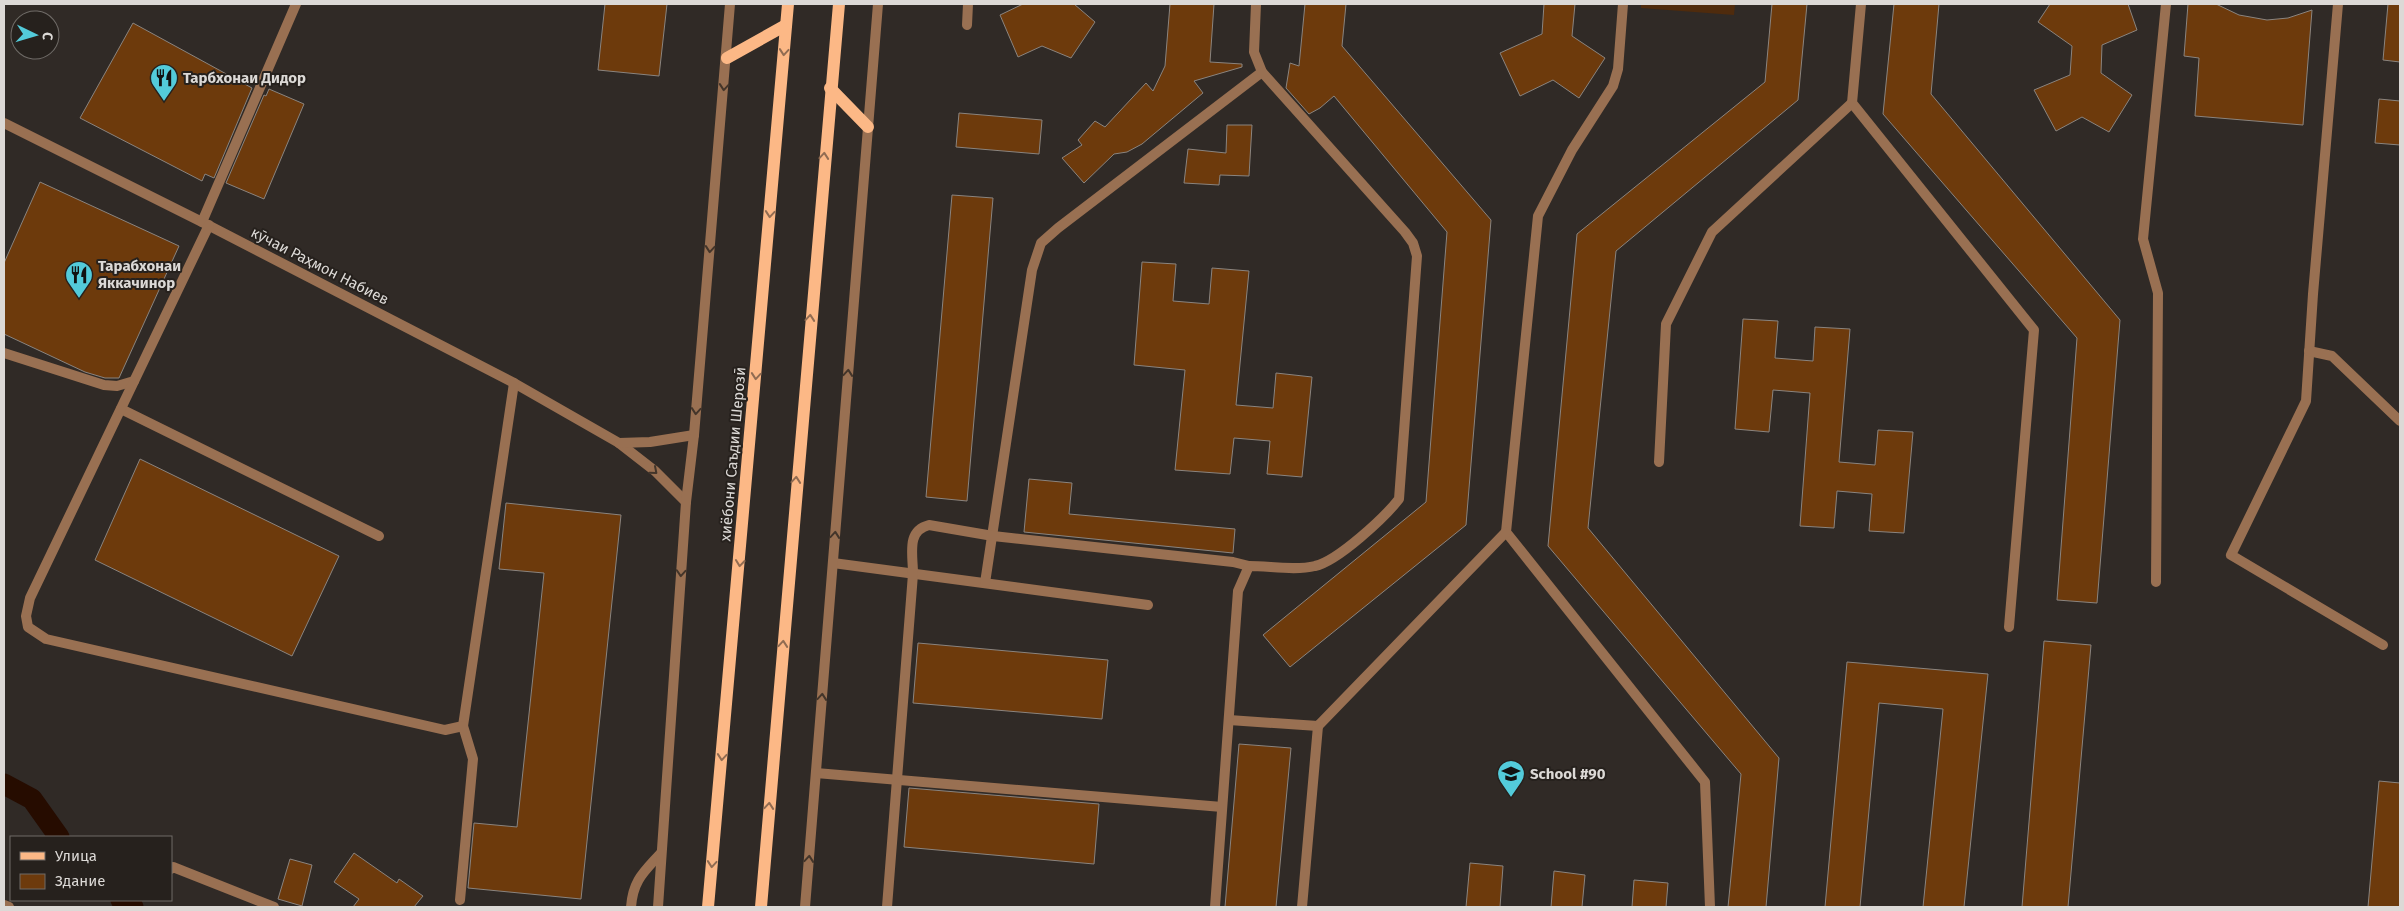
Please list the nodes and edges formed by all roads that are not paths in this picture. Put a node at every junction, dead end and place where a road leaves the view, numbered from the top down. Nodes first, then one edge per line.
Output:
1 (296, 4) edge
2 (730, 4) edge
3 (788, 4) edge
4 (838, 4) edge
5 (878, 4) edge
6 (968, 4) edge
7 (1256, 4) edge
8 (1623, 4) edge
9 (1861, 4) edge
10 (2166, 4) edge
11 (2338, 4) edge
12 (967, 25) dead end
13 (786, 26) junction
14 (727, 58) junction
15 (1262, 72) junction
16 (830, 88) junction
17 (1852, 103) junction
18 (4, 123) edge
19 (868, 127) junction
20 (206, 223) junction
21 (2309, 351) junction
22 (4, 352) edge
23 (134, 381) junction
24 (514, 383) junction
25 (120, 409) junction
26 (2400, 421) edge
27 (694, 435) junction
28 (619, 443) junction
29 (1659, 462) dead end
30 (686, 502) junction
31 (1506, 532) junction
32 (379, 536) dead end
33 (993, 536) junction
34 (833, 563) junction
35 (1249, 566) junction
36 (913, 574) junction
37 (2156, 582) dead end
38 (985, 583) junction
39 (1148, 605) dead end
40 (2009, 627) dead end
41 (2383, 645) dead end
42 (1230, 720) junction
43 (464, 726) junction
44 (1318, 726) junction
45 (816, 773) junction
46 (896, 779) junction
47 (1222, 807) junction
48 (661, 852) junction
49 (172, 868) edge
50 (460, 900) dead end
51 (4, 905) edge
52 (9, 907) edge
53 (274, 907) edge
54 (631, 907) edge
55 (658, 907) edge
56 (708, 907) edge
57 (761, 907) edge
58 (805, 907) edge
59 (887, 907) edge
60 (1215, 907) edge
61 (1302, 907) edge
62 (1710, 907) edge

1 - 20 street
2 - 14 street
3 - 13 main road, хиёбони Саъдии Шерозӣ
4 - 16 main road
5 - 19 street
6 - 12 street
7 - 15 street
8 - 31 street
9 - 17 street
10 - 37 street
11 - 21 street
13 - 14 main road
13 -> 56 main road, хиёбони Саъдии Шерозӣ
14 -> 27 street
15 - 33 street
15 - 35 street
16 - 19 main road
57 -> 16 main road
17 - 29 street
17 - 40 street
18 - 20 street, кӯчаи Раҳмон Набиев
34 -> 19 street
20 - 23 street
20 - 24 street, кӯчаи Раҳмон Набиев
21 - 26 street
21 - 41 street
22 - 23 street
23 - 25 street
24 - 28 street, кӯчаи Раҳмон Набиев
24 - 43 street
25 - 32 street
25 - 43 street
27 - 28 street
27 - 30 street
28 -> 30 street, кӯчаи Раҳмон Набиев
30 -> 48 street
31 - 44 street
31 - 62 street
33 - 35 street
33 - 36 street
33 - 38 street
34 - 36 street
45 -> 34 street
35 - 42 street
36 - 38 street
36 - 46 street
38 - 39 street
42 - 44 street
42 - 47 street
43 - 50 street
44 - 61 street
45 - 46 street
58 -> 45 street
46 - 47 street
46 - 59 street
47 - 60 street
48 - 54 street
48 - 55 street
49 - 53 street
51 - 52 street

